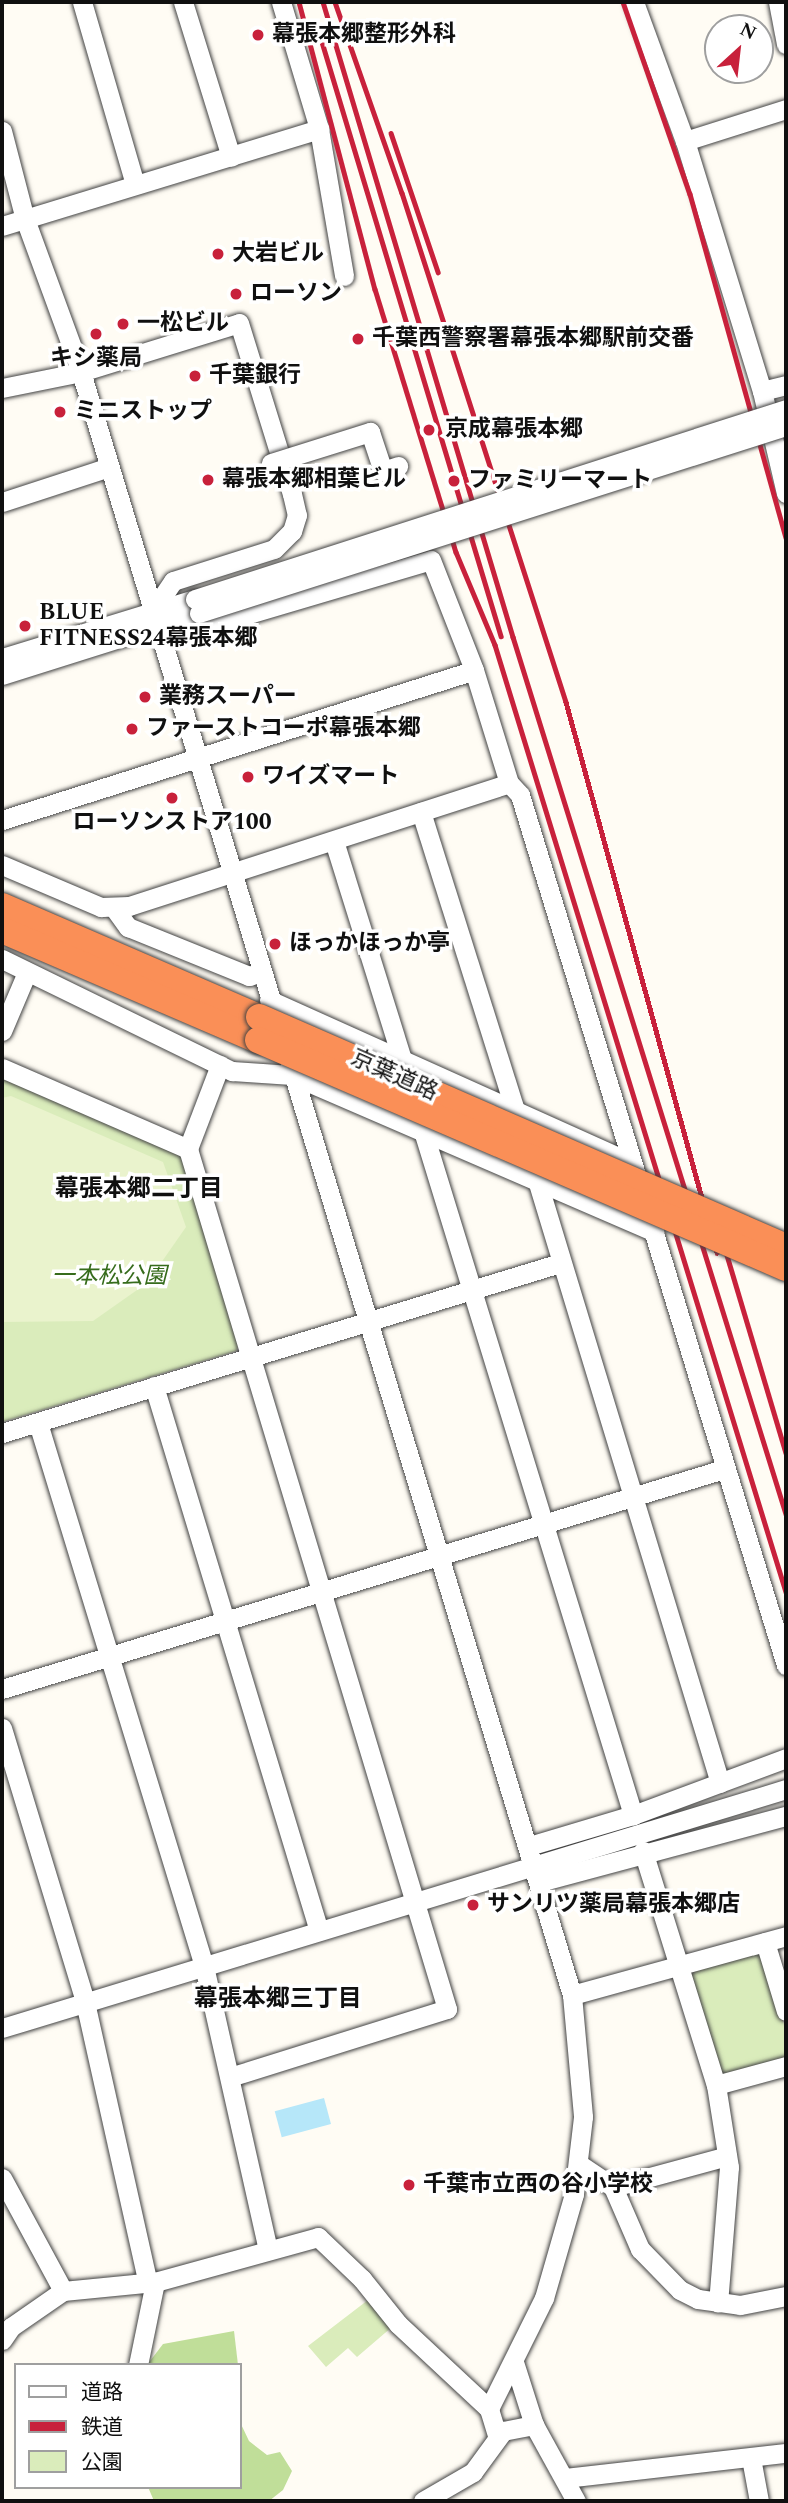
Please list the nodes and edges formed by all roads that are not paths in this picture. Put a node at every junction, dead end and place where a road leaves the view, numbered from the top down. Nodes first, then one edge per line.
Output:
1 (82, 2) edge
2 (183, 2) edge
3 (281, 2) edge
4 (778, 2) edge
5 (639, 3) edge
6 (786, 44) edge
7 (786, 109) edge
8 (320, 130) junction
9 (2, 131) edge
10 (685, 141) junction
11 (231, 157) junction
12 (135, 184) junction
13 (25, 219) junction
14 (2, 226) edge
15 (344, 276) dead end
16 (81, 372) junction
17 (786, 385) edge
18 (2, 388) edge
19 (762, 391) junction
20 (786, 409) edge
21 (786, 426) edge
22 (781, 450) edge
23 (271, 463) dead end
24 (398, 466) dead end
25 (108, 467) junction
26 (786, 493) edge
27 (2, 502) edge
28 (197, 606) junction
29 (155, 619) junction
30 (2, 658) edge
31 (474, 670) junction
32 (2, 675) edge
33 (196, 757) junction
34 (509, 783) junction
35 (421, 812) junction
36 (2, 820) edge
37 (334, 841) junction
38 (2, 864) edge
39 (231, 875) junction
40 (2, 906) edge
41 (114, 908) junction
42 (2, 930) edge
43 (2, 959) edge
44 (27, 972) junction
45 (259, 973) junction
46 (262, 1019) junction
47 (2, 1031) edge
48 (403, 1063) junction
49 (220, 1065) junction
50 (2, 1068) edge
51 (292, 1075) junction
52 (514, 1111) junction
53 (423, 1131) junction
54 (188, 1149) junction
55 (632, 1163) junction
56 (537, 1180) junction
57 (654, 1232) junction
58 (786, 1247) edge
59 (560, 1263) junction
60 (786, 1268) edge
61 (473, 1289) junction
62 (368, 1321) junction
63 (252, 1356) junction
64 (155, 1386) junction
65 (38, 1423) junction
66 (2, 1433) edge
67 (724, 1469) junction
68 (632, 1497) junction
69 (544, 1525) junction
70 (439, 1556) junction
71 (323, 1591) junction
72 (226, 1620) junction
73 (109, 1657) junction
74 (786, 1665) edge
75 (2, 1689) edge
76 (2, 1728) edge
77 (786, 1758) edge
78 (720, 1783) junction
79 (786, 1789) edge
80 (633, 1815) junction
81 (786, 1816) edge
82 (643, 1851) junction
83 (534, 1864) junction
84 (416, 1901) junction
85 (319, 1931) junction
86 (786, 1936) edge
87 (765, 1942) junction
88 (204, 1966) junction
89 (678, 1966) junction
90 (572, 1995) junction
91 (85, 2002) junction
92 (786, 2011) edge
93 (2, 2028) edge
94 (786, 2066) edge
95 (230, 2077) junction
96 (716, 2085) junction
97 (727, 2156) junction
98 (579, 2164) junction
99 (2, 2178) edge
100 (613, 2187) junction
101 (268, 2250) junction
102 (151, 2282) junction
103 (63, 2291) junction
104 (786, 2296) edge
105 (718, 2303) junction
106 (2, 2340) edge
107 (514, 2362) junction
108 (138, 2363) edge
109 (489, 2409) junction
110 (534, 2425) junction
111 (497, 2436) junction
112 (786, 2453) edge
113 (751, 2458) junction
114 (565, 2477) junction
115 (423, 2501) edge
116 (576, 2501) edge
117 (760, 2501) edge

1 - 12 street
2 - 11 street
3 - 8 street
4 - 6 street
5 - 10 street
7 - 10 street
8 - 11 street
8 - 15 street
9 - 13 street
10 - 19 street
11 - 12 street
12 - 13 street
13 - 14 street
13 - 16 street
16 - 18 street
16 - 25 street
16 - 29 street
17 - 19 street
19 - 22 street
20 - 28 street, bridge
21 - 28 street, bridge
22 - 26 street
23 - 24 street, bridge
25 - 27 street
25 - 29 street
28 - 29 street
29 - 30 street
29 - 31 street
29 - 32 street
29 - 33 street
31 - 33 street
31 - 34 street
33 - 36 street
33 - 39 street
34 - 35 street
34 - 55 street
35 - 37 street
35 - 52 street
37 - 39 street
37 - 48 street
38 - 41 street
39 - 41 street
39 - 45 street
40 - 46 highway, 京葉道路
41 - 45 street
42 - 46 highway, 京葉道路
43 - 44 street
44 - 47 street
44 - 49 street
45 - 46 street
46 - 48 street
46 - 51 street
46 - 58 highway, 京葉道路, bridge
46 - 60 highway, 京葉道路, bridge
48 - 52 street
49 - 51 street
49 - 54 street
50 - 54 street
51 - 53 street
51 - 62 street
52 - 55 street
53 - 56 street
53 - 61 street
54 - 63 street
55 - 57 street
56 - 57 street
56 - 59 street
57 - 67 street
59 - 61 street
59 - 68 street
61 - 62 street
61 - 69 street
62 - 63 street
62 - 70 street
63 - 64 street
63 - 71 street
64 - 65 street
64 - 72 street
65 - 66 street
65 - 73 street
67 - 68 street
67 - 74 street
68 - 69 street
68 - 78 street
69 - 70 street
69 - 80 street
70 - 71 street
70 - 83 street
71 - 72 street
71 - 84 street
72 - 73 street
72 - 85 street
73 - 75 street
73 - 88 street
76 - 91 street
77 - 78 street
78 - 80 street
79 - 83 street
80 - 83 street
81 - 82 street
82 - 83 street
82 - 89 street
83 - 84 street
83 - 90 street
84 - 85 street
84 - 95 street
85 - 88 street
86 - 87 street
87 - 89 street
87 - 92 street
88 - 91 street
88 - 95 street
89 - 90 street
89 - 96 street
90 - 98 street
91 - 93 street
91 - 102 street
94 - 96 street
95 - 101 street
96 - 97 street
97 - 100 street
97 - 105 street
98 - 100 street
98 - 107 street
99 - 103 street
100 - 105 street
101 - 102 street
101 - 109 street
102 - 103 street
102 - 108 street
103 - 106 street
104 - 105 street
107 - 109 street
107 - 110 street
109 - 111 street
110 - 111 street
110 - 114 street
111 - 115 street
112 - 113 street
113 - 114 street
113 - 117 street
114 - 116 street

